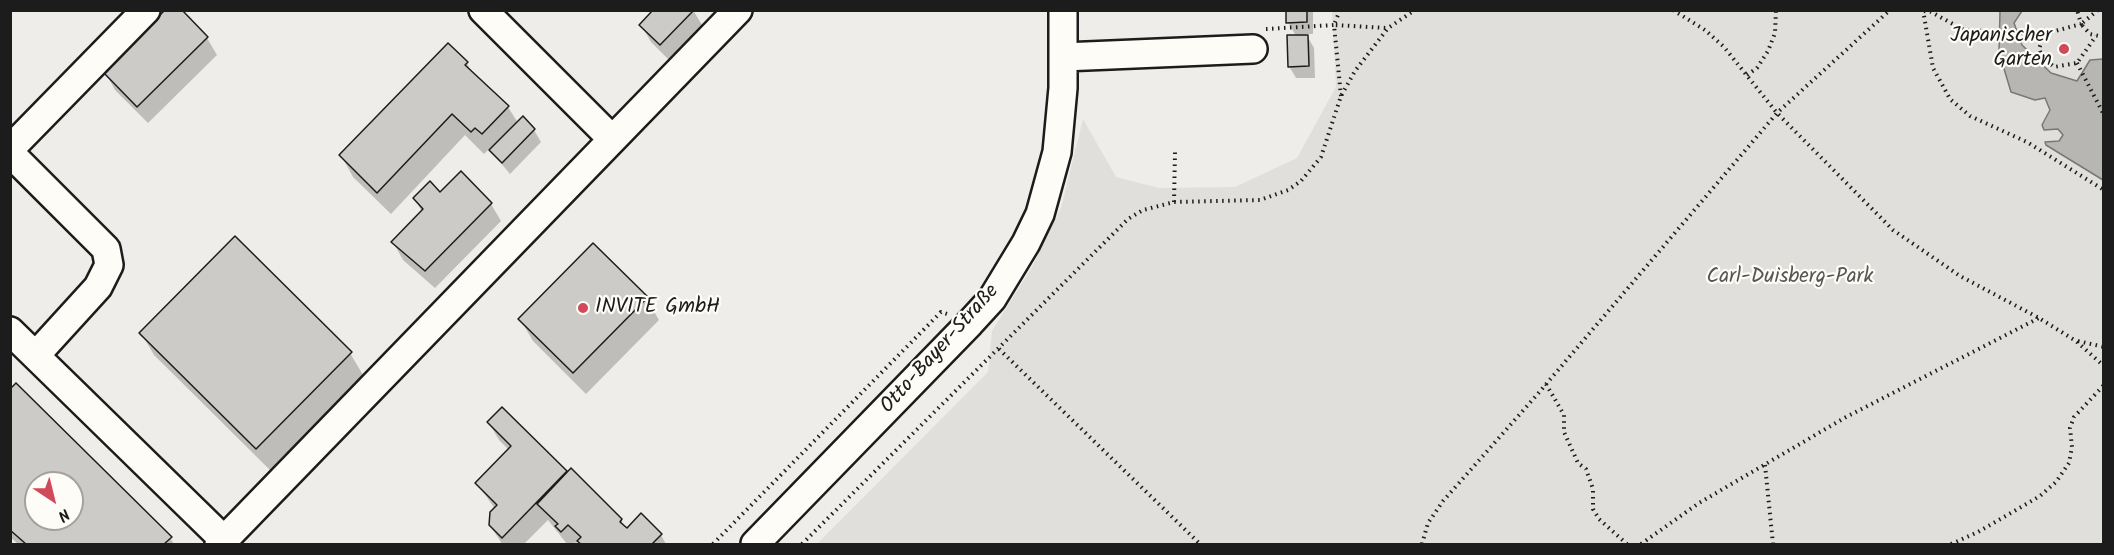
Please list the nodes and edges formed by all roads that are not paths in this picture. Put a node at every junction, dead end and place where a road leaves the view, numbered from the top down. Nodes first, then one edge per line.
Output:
1 (146, 10) edge
2 (483, 10) edge
3 (738, 10) edge
4 (1063, 10) edge
5 (1258, 39) road end
6 (1063, 57) junction
7 (612, 139) junction
8 (10, 151) edge
9 (10, 331) edge
10 (36, 355) junction
11 (221, 542) edge
12 (755, 544) edge

1 - 8 street
2 - 7 street
3 - 7 street
4 - 6 street, Otto-Bayer-Straße
5 - 6 street
6 - 12 street, Otto-Bayer-Straße
7 - 11 street
8 - 10 street
9 - 10 street
10 - 11 street

